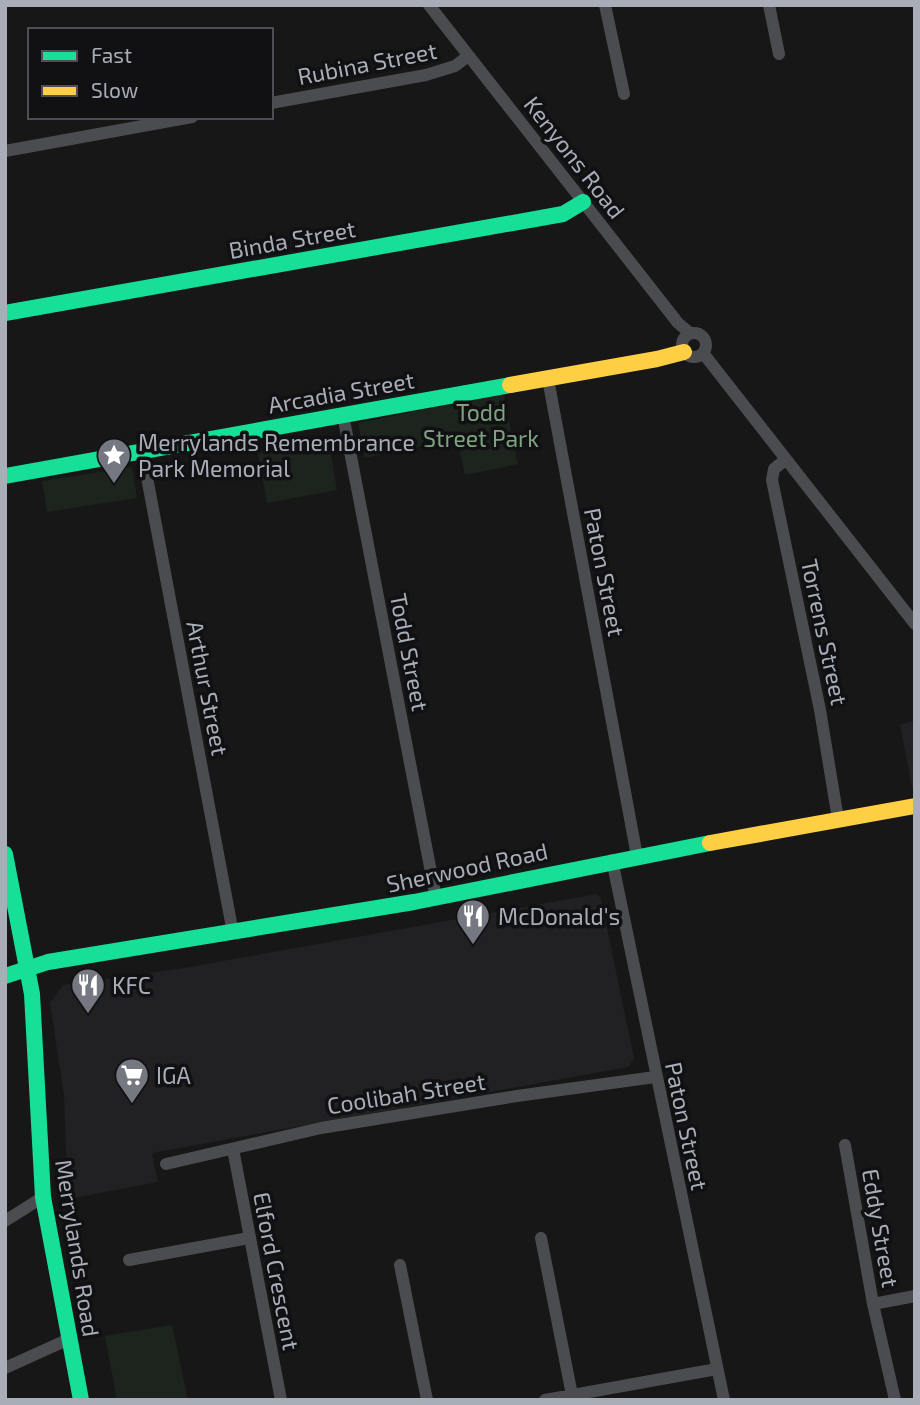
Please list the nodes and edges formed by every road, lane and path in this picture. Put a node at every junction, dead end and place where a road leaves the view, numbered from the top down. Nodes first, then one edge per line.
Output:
1 (429, 5) edge
2 (605, 5) edge
3 (769, 5) edge
4 (779, 54) dead end
5 (468, 56) junction
6 (624, 94) dead end
7 (273, 103) edge
8 (181, 119) edge
9 (5, 151) edge
10 (583, 202) junction
11 (5, 313) edge
12 (690, 333) junction
13 (684, 352) junction
14 (703, 353) junction
15 (548, 379) junction
16 (343, 415) junction
17 (142, 451) junction
18 (785, 460) junction
19 (5, 476) edge
20 (915, 624) edge
21 (915, 806) edge
22 (838, 819) junction
23 (5, 854) edge
24 (637, 856) junction
25 (612, 860) junction
26 (436, 898) junction
27 (233, 933) junction
28 (27, 969) junction
29 (5, 976) edge
30 (656, 1077) junction
31 (845, 1145) dead end
32 (233, 1149) junction
33 (166, 1164) dead end
34 (43, 1197) junction
35 (10, 1219) edge
36 (249, 1238) junction
37 (541, 1238) dead end
38 (129, 1260) dead end
39 (400, 1265) dead end
40 (915, 1296) edge
41 (873, 1304) junction
42 (69, 1339) junction
43 (5, 1368) edge
44 (717, 1369) junction
45 (572, 1395) junction
46 (81, 1400) edge
47 (281, 1400) edge
48 (427, 1400) edge
49 (545, 1400) edge
50 (724, 1400) edge
51 (895, 1400) edge

1 - 5 street, Kenyons Road
2 - 6 street
3 - 4 street
5 - 7 street, Rubina Street
5 - 10 street, Kenyons Road
8 - 9 street
10 - 11 main road, Binda Street
10 - 12 street, Kenyons Road
12 - 13 street
12 - 14 street
13 - 14 street
13 - 15 main road, Arcadia Street
14 - 18 street
15 - 16 main road, Arcadia Street
15 - 24 street, Paton Street
16 - 17 main road, Arcadia Street
16 - 26 street, Todd Street
17 - 19 main road, Arcadia Street
17 - 27 street, Arthur Street
18 - 20 street
18 - 22 street, Torrens Street
21 - 22 main road, Sherwood Road
22 - 24 main road, Sherwood Road
23 - 28 main road, Merrylands Road
24 - 25 main road, Sherwood Road
25 - 26 main road, Sherwood Road
25 - 30 street, Paton Street
26 - 27 main road, Sherwood Road
27 - 28 main road, Sherwood Road
28 - 29 main road, Sherwood Road
28 - 34 main road, Merrylands Road
30 - 32 street, Coolibah Street
30 - 44 street, Paton Street
31 - 41 street, Eddy Street
32 - 33 street, Coolibah Street
32 - 36 street, Elford Crescent
34 - 35 street
34 - 42 main road, Merrylands Road
36 - 38 street
36 - 47 street, Elford Crescent
37 - 45 street
39 - 48 street
40 - 41 street
41 - 51 street, Eddy Street
42 - 43 street
42 - 46 main road, Merrylands Road
44 - 45 street
44 - 50 street, Paton Street
45 - 49 street

